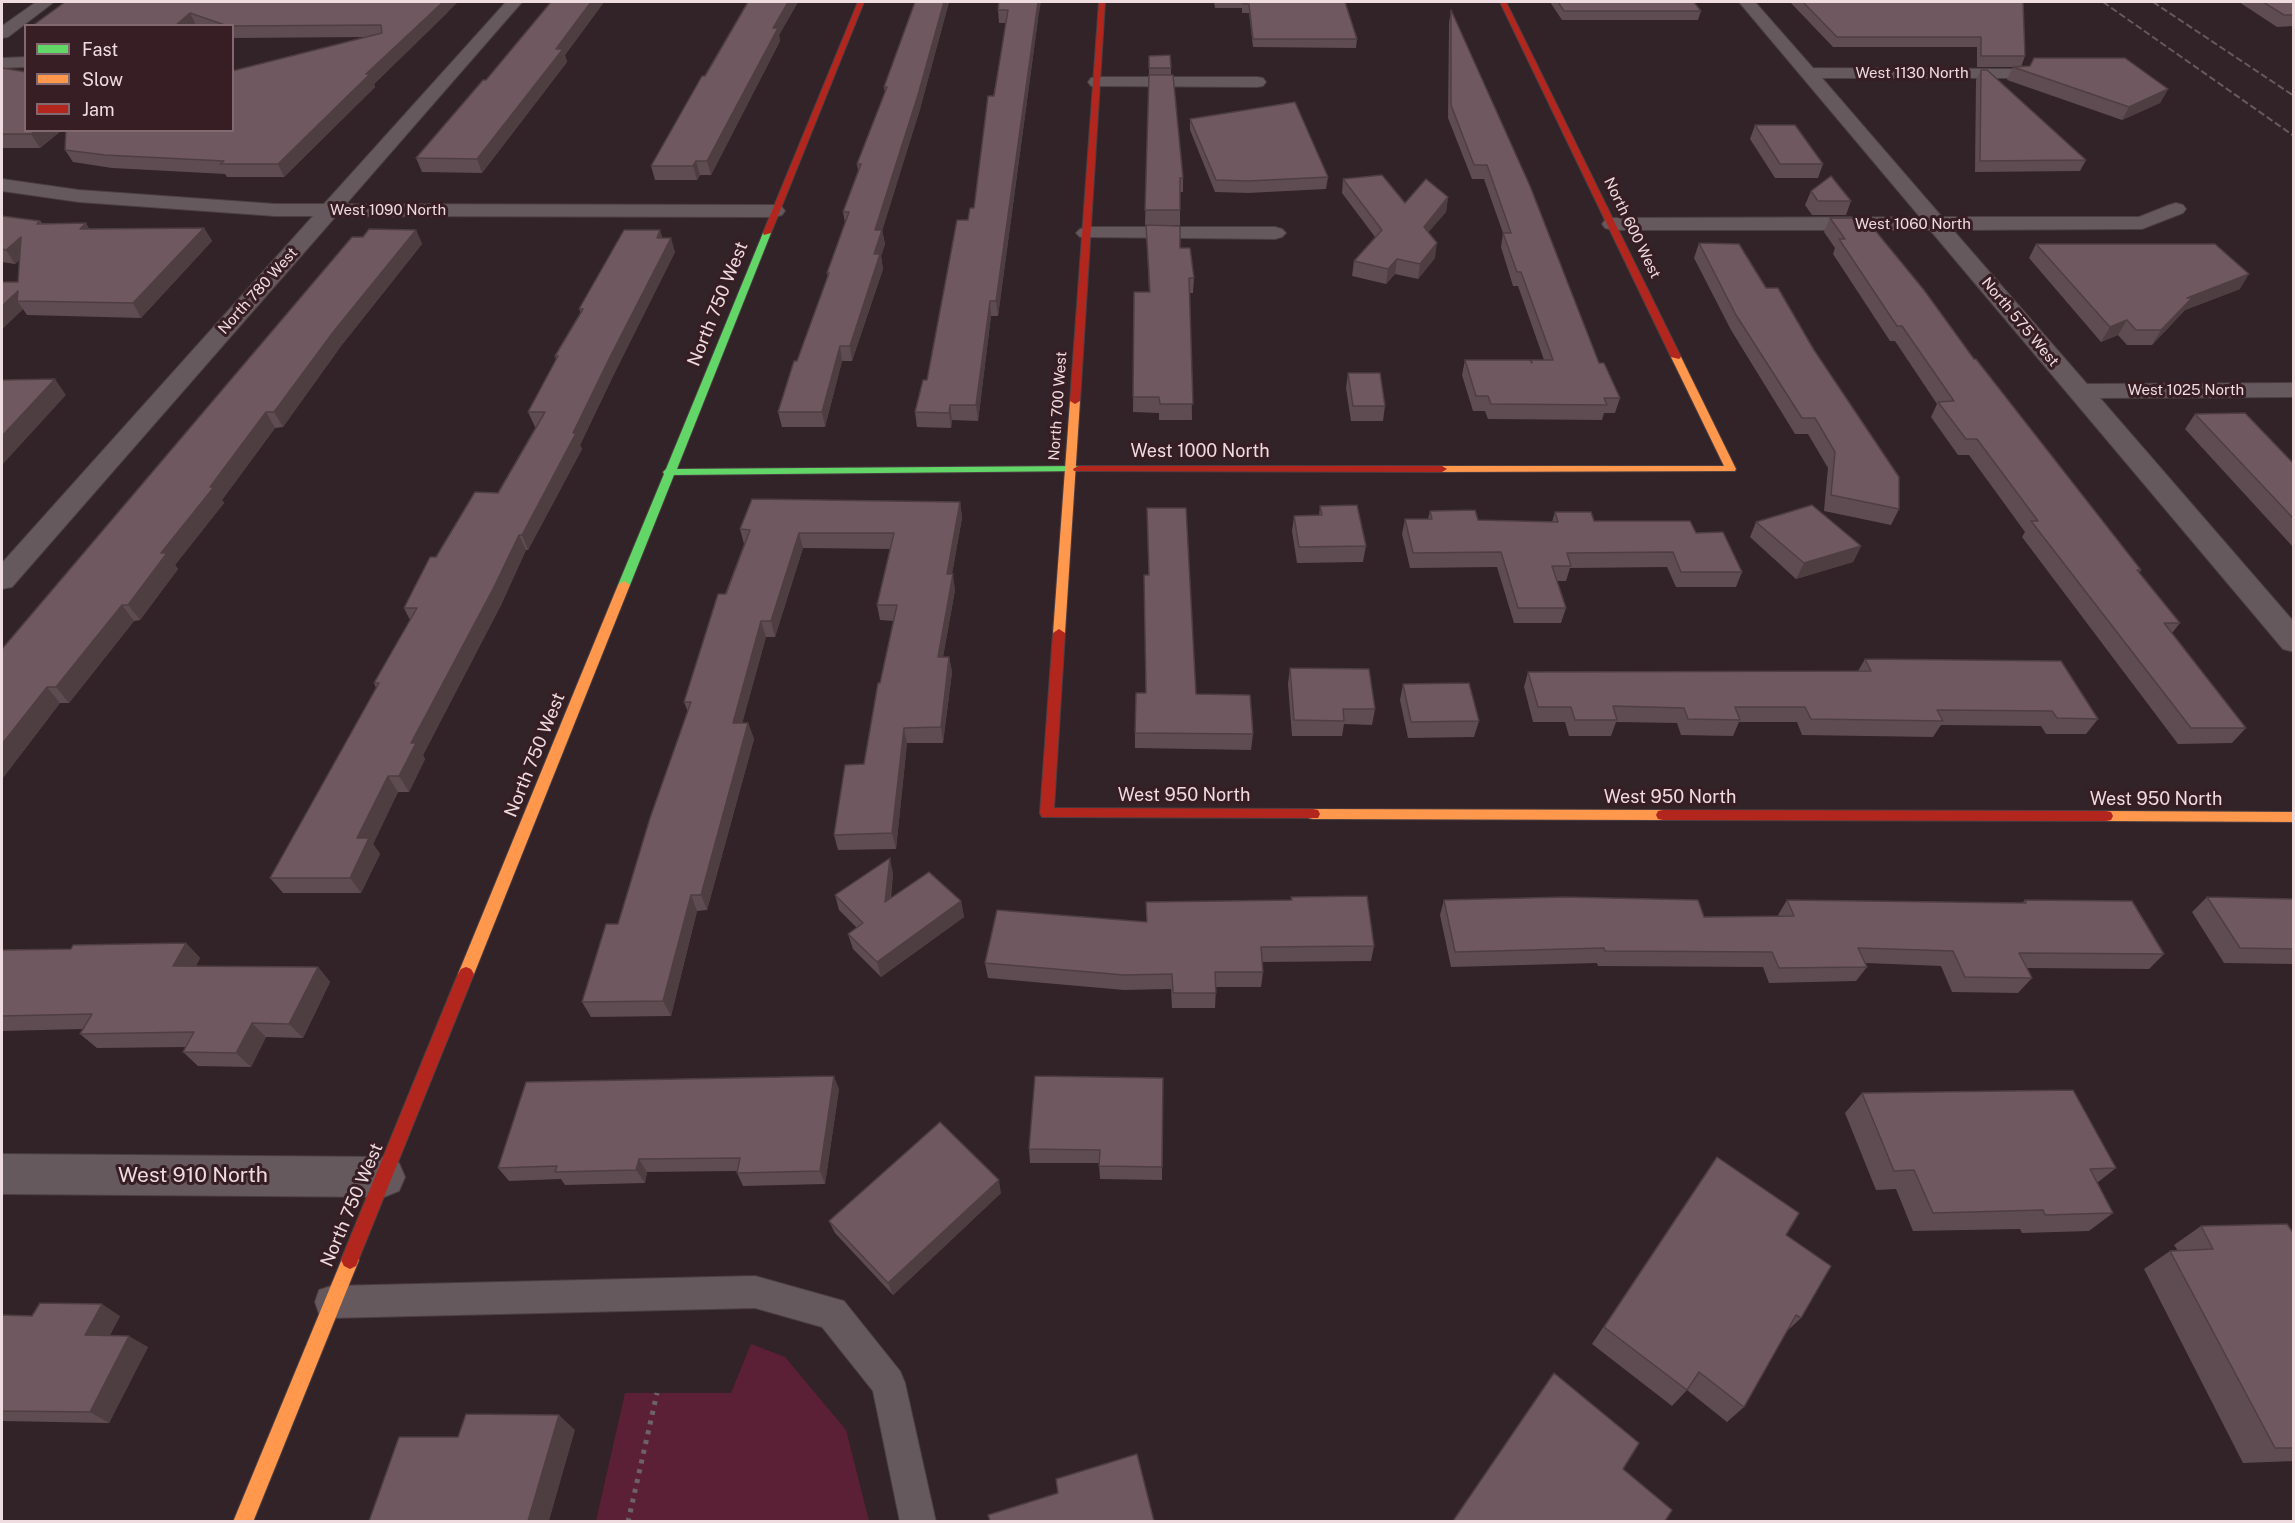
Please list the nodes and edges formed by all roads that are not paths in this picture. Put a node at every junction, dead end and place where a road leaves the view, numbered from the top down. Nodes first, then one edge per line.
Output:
1 (46, 2) edge
2 (514, 2) edge
3 (861, 2) edge
4 (1102, 2) edge
5 (1503, 2) edge
6 (1747, 2) edge
7 (2, 33) edge
8 (24, 62) edge
9 (2, 63) edge
10 (1808, 73) junction
11 (2017, 73) edge
12 (1097, 82) junction
13 (1257, 82) dead end
14 (2, 185) edge
15 (2176, 208) dead end
16 (330, 210) junction
17 (775, 211) junction
18 (1612, 224) junction
19 (1936, 224) junction
20 (1087, 233) junction
21 (1275, 233) dead end
22 (2294, 390) edge
23 (2079, 391) junction
24 (1071, 468) junction
25 (1731, 468) joint
26 (668, 472) junction
27 (2, 580) edge
28 (2294, 642) edge
29 (1047, 813) joint
30 (2294, 817) edge
31 (2, 1174) edge
32 (384, 1177) junction
33 (331, 1302) junction
34 (243, 1521) edge
35 (918, 1521) edge

1 - 7 street
2 - 16 street, North 780 West
3 - 17 street, North 750 West
4 - 12 street, North 700 West
5 - 18 street, North 600 West
6 - 10 street, North 575 West
8 - 9 street
10 - 11 street, West 1130 North
10 - 19 street, North 575 West
12 - 13 street
12 - 20 street, North 700 West
14 - 16 street, West 1090 North
15 - 19 street, West 1060 North
16 - 17 street, West 1090 North
16 - 27 street, North 780 West
17 - 26 street, North 750 West
18 - 19 street, West 1060 North
18 - 25 street, North 600 West
19 - 23 street, North 575 West
20 - 21 street
20 - 24 street, North 700 West
22 - 23 street, West 1025 North
23 - 28 street, North 575 West
24 - 25 street, West 1000 North
24 - 26 street, West 1000 North
24 - 29 street, North 700 West
26 - 32 street, North 750 West
29 - 30 street, West 950 North
31 - 32 street, West 910 North
32 - 33 street, North 750 West
33 - 34 street, North 750 West
33 - 35 lane

